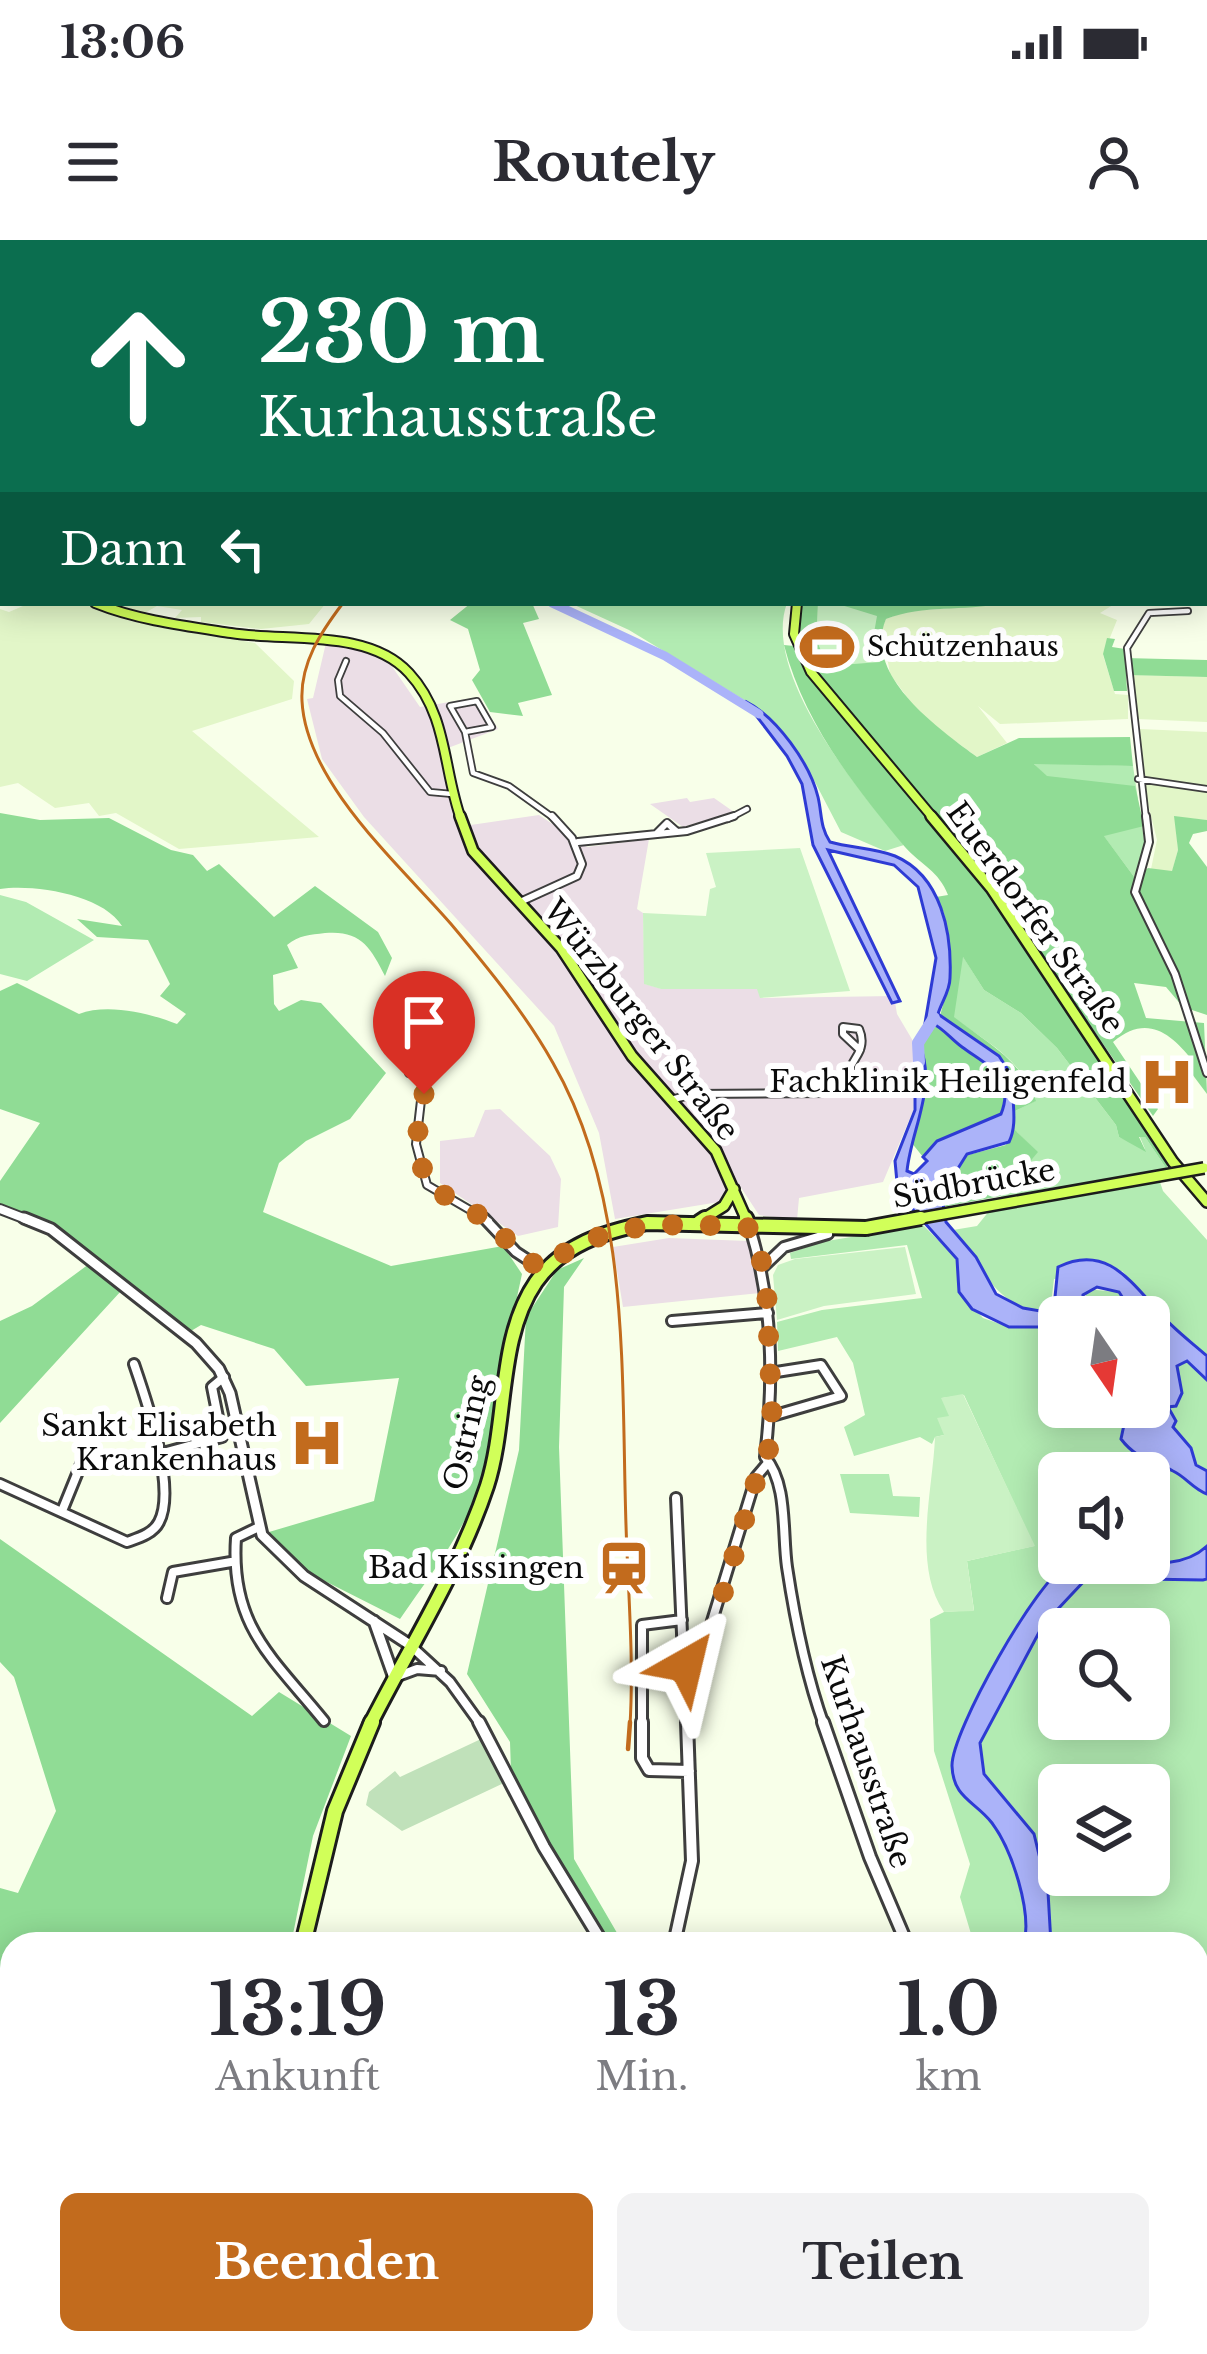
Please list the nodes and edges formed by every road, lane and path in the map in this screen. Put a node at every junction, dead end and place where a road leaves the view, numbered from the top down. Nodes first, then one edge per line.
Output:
1 (102, 606) edge
2 (797, 606) edge
3 (1188, 611) dead end
4 (346, 661) dead end
5 (465, 732) junction
6 (1138, 779) junction
7 (1207, 789) edge
8 (452, 790) junction
9 (747, 809) dead end
10 (578, 842) junction
11 (518, 902) junction
12 (860, 1049) dead end
13 (409, 1073) dead end
14 (1207, 1073) edge
15 (670, 1100) junction
16 (1206, 1167) edge
17 (734, 1189) junction
18 (1207, 1202) edge
19 (742, 1208) junction
20 (0, 1209) edge
21 (696, 1223) junction
22 (751, 1228) junction
23 (788, 1231) junction
24 (828, 1234) junction
25 (764, 1267) junction
26 (542, 1269) junction
27 (768, 1313) junction
28 (673, 1322) dead end
29 (134, 1364) dead end
30 (770, 1373) junction
31 (224, 1377) junction
32 (772, 1416) junction
33 (159, 1454) junction
34 (83, 1457) dead end
35 (767, 1464) junction
36 (0, 1484) edge
37 (676, 1498) dead end
38 (62, 1511) junction
39 (259, 1527) junction
40 (231, 1562) junction
41 (167, 1598) dead end
42 (682, 1620) junction
43 (374, 1622) junction
44 (410, 1645) junction
45 (443, 1672) junction
46 (695, 1675) junction
47 (394, 1678) junction
48 (325, 1721) dead end
49 (689, 1771) junction
50 (306, 1932) edge
51 (596, 1932) edge
52 (677, 1932) edge
53 (903, 1932) edge

1 - 8 main road, Würzburger Straße
2 - 18 main road, Euerdorfer Straße
3 - 6 street
4 - 8 street
5 - 5 street
5 - 10 street
6 - 7 street
6 - 14 street
8 - 11 main road, Würzburger Straße
9 - 10 street
10 - 11 street
11 - 15 main road, Würzburger Straße
12 - 15 street
13 - 26 street
15 - 17 main road, Würzburger Straße
16 - 24 main road, Südbrücke, bridge
17 - 19 main road, Würzburger Straße
17 - 21 main road
19 - 22 main road, Würzburger Straße
19 - 23 main road
20 - 31 street
21 - 22 main road
21 - 26 main road
22 - 23 main road, Südbrücke
22 - 25 street, Kurhausstraße
23 - 24 main road, Südbrücke
24 - 25 street
25 - 27 street, Kurhausstraße
26 - 44 main road, Ostring
27 - 28 street
27 - 30 street, Kurhausstraße
29 - 33 street
30 - 32 street, Kurhausstraße
30 - 32 street
31 - 33 street
31 - 39 street
32 - 35 street, Kurhausstraße
33 - 38 street
34 - 38 street
35 - 46 street
35 - 53 street, Kurhausstraße
36 - 38 street
37 - 42 street
39 - 40 street
39 - 43 street
40 - 41 street
40 - 48 street
42 - 46 street
42 - 49 street
43 - 44 street
43 - 47 street
44 - 45 street
44 - 47 main road, Ostring
45 - 47 street
45 - 51 street
46 - 49 street
47 - 50 main road, Ostring
49 - 52 street

